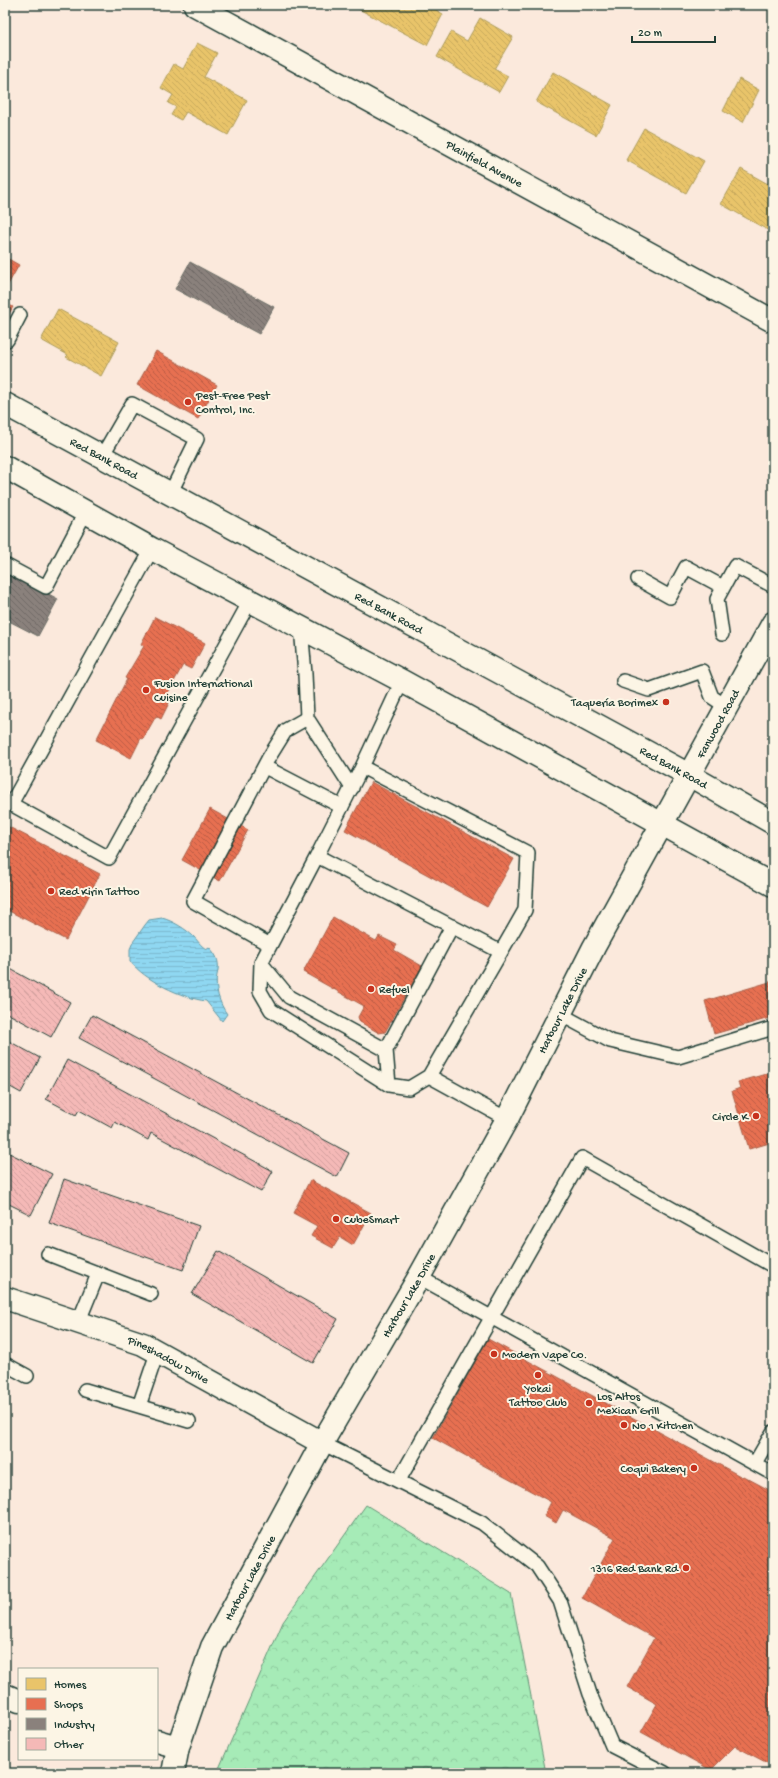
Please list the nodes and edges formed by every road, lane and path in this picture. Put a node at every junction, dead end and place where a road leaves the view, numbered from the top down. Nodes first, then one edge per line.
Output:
1 (195, 5) edge
2 (20, 315) dead end
3 (773, 321) edge
4 (5, 339) edge
5 (5, 404) edge
6 (102, 456) junction
7 (5, 467) edge
8 (170, 494) junction
9 (86, 513) junction
10 (152, 549) junction
11 (5, 565) edge
12 (638, 579) dead end
13 (773, 586) edge
14 (724, 587) junction
15 (250, 601) junction
16 (773, 623) edge
17 (301, 627) junction
18 (722, 634) dead end
19 (402, 681) junction
20 (623, 681) dead end
21 (727, 707) junction
22 (307, 718) junction
23 (265, 767) junction
24 (362, 767) junction
25 (689, 776) junction
26 (352, 788) junction
27 (342, 807) junction
28 (773, 823) edge
29 (662, 824) junction
30 (317, 856) junction
31 (773, 886) edge
32 (452, 926) junction
33 (270, 946) junction
34 (501, 952) junction
35 (261, 963) junction
36 (560, 1014) junction
37 (773, 1028) edge
38 (386, 1050) junction
39 (429, 1076) junction
40 (389, 1084) junction
41 (507, 1119) junction
42 (48, 1254) dead end
43 (773, 1266) edge
44 (98, 1274) junction
45 (419, 1277) junction
46 (151, 1294) dead end
47 (5, 1298) edge
48 (491, 1318) junction
49 (78, 1323) junction
50 (157, 1352) junction
51 (5, 1364) edge
52 (26, 1376) dead end
53 (85, 1390) dead end
54 (139, 1406) junction
55 (189, 1421) dead end
56 (773, 1432) edge
57 (322, 1443) junction
58 (755, 1464) junction
59 (773, 1474) edge
60 (399, 1480) junction
61 (5, 1695) edge
62 (18, 1701) edge
63 (158, 1741) edge
64 (178, 1747) junction
65 (173, 1773) edge
66 (665, 1773) edge

1 - 3 street, Plainfield Avenue
2 - 4 lane
5 - 6 street, Red Bank Road
6 - 8 street, Red Bank Road
6 - 8 lane
7 - 9 street
8 - 25 street, Red Bank Road
9 - 10 street
9 - 11 lane
10 - 15 street
10 - 15 lane
12 - 14 lane
13 - 14 lane
14 - 18 lane
15 - 17 street
16 - 21 street, Fanwood Road
17 - 19 street
17 - 22 lane
19 - 24 lane
19 - 29 street
20 - 21 lane
21 - 25 street, Fanwood Road
22 - 23 lane
22 - 26 lane
23 - 27 lane
23 - 33 lane
24 - 26 lane
24 - 34 lane
25 - 28 street, Red Bank Road
25 - 29 street, Fanwood Road
26 - 27 lane
27 - 30 lane
29 - 31 street
29 - 36 street, Harbour Lake Drive
30 - 32 lane
30 - 33 lane
32 - 34 lane
32 - 38 lane
33 - 35 lane
34 - 39 lane
35 - 38 lane
35 - 40 lane
36 - 37 lane
36 - 41 street, Harbour Lake Drive
38 - 40 lane
39 - 40 lane
39 - 41 lane
41 - 45 street, Harbour Lake Drive
42 - 44 lane
43 - 48 lane
44 - 46 lane
44 - 49 lane
45 - 48 lane
45 - 57 street, Harbour Lake Drive
47 - 49 street, Pineshadow Drive
48 - 58 lane
48 - 60 lane
49 - 50 street, Pineshadow Drive
50 - 54 lane
50 - 57 street, Pineshadow Drive
51 - 52 lane
53 - 54 lane
54 - 55 lane
56 - 58 lane
57 - 60 lane
57 - 64 street, Harbour Lake Drive
58 - 59 lane
60 - 66 lane
61 - 62 street
63 - 64 street
64 - 65 street, Harbour Lake Drive

